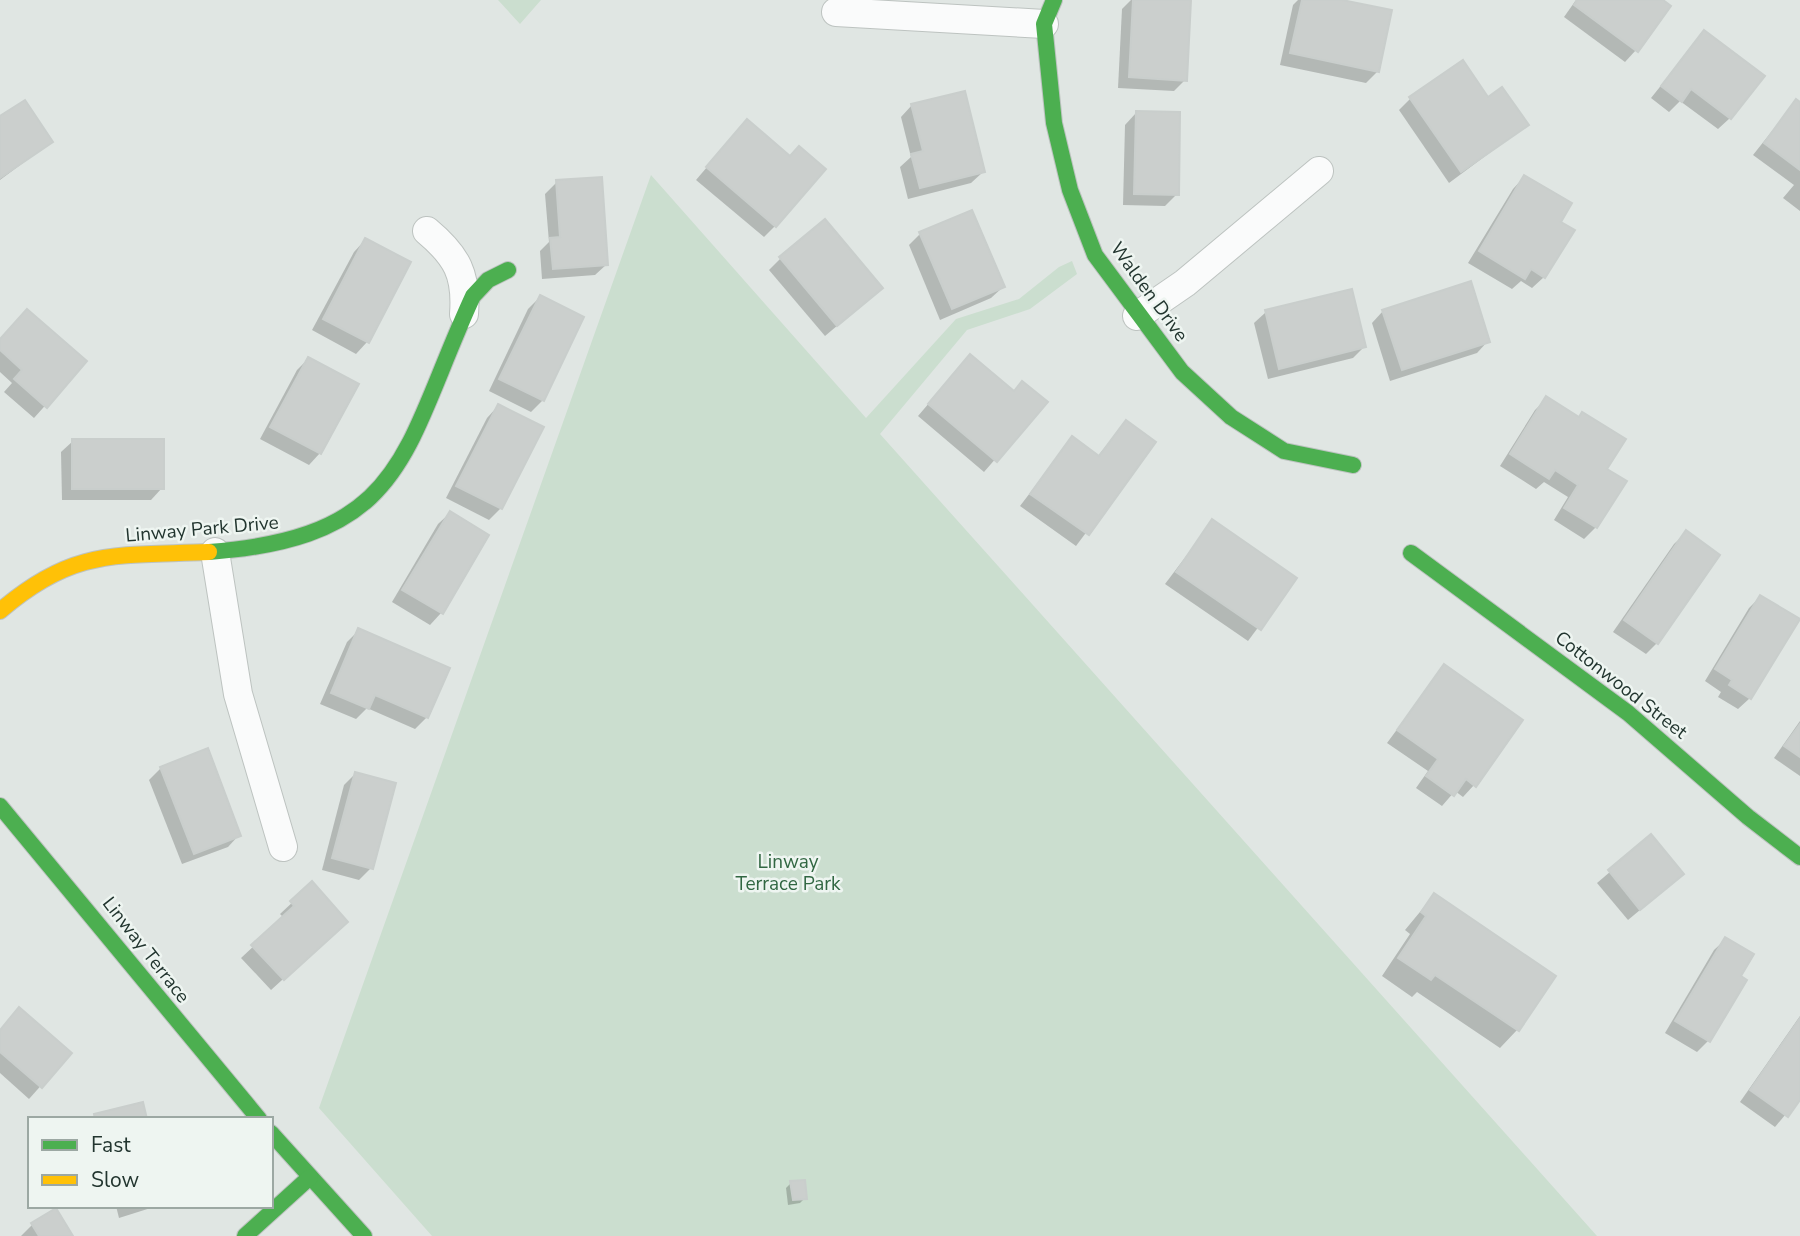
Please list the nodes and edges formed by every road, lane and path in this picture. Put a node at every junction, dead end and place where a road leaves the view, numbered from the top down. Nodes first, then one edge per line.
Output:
1 (836, 12) dead end
2 (1049, 12) edge
3 (1319, 171) dead end
4 (427, 231) dead end
5 (508, 270) dead end
6 (464, 314) junction
7 (1137, 316) junction
8 (1353, 465) dead end
9 (215, 552) junction
10 (1411, 553) dead end
11 (0, 611) edge
12 (0, 806) edge
13 (283, 847) dead end
14 (1800, 857) edge
15 (257, 1117) edge
16 (273, 1135) edge
17 (310, 1177) junction
18 (245, 1236) edge
19 (364, 1236) edge

1 - 2 street
2 - 7 street, Walden Drive
3 - 7 street
4 - 6 street
5 - 6 street, Linway Park Drive
6 - 9 street, Linway Park Drive
7 - 8 street, Walden Drive
9 - 11 street, Linway Park Drive
9 - 13 street
10 - 14 street, Cottonwood Street
12 - 15 street, Linway Terrace
16 - 17 street
17 - 18 street
17 - 19 street

